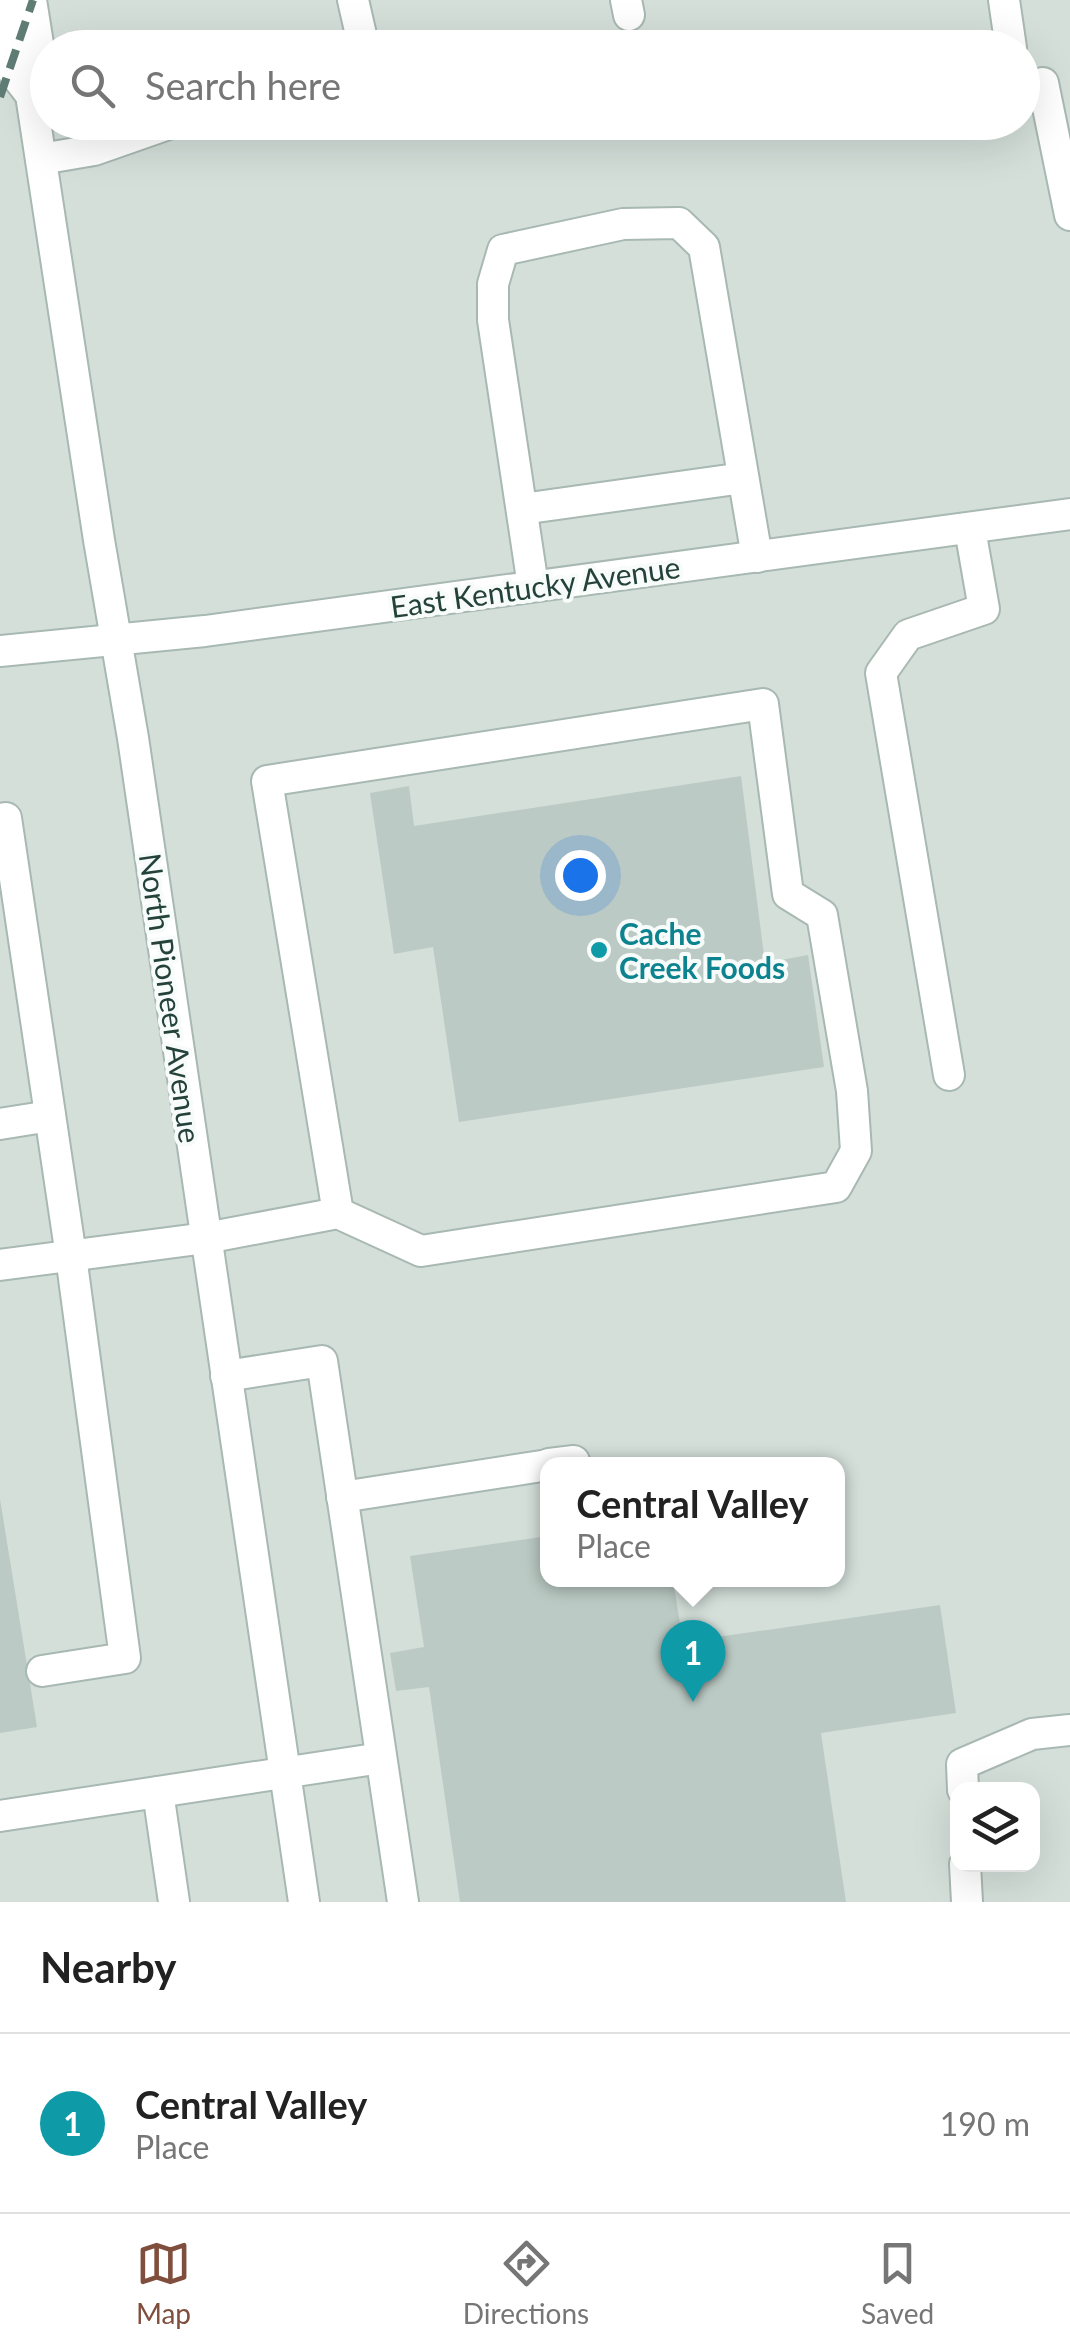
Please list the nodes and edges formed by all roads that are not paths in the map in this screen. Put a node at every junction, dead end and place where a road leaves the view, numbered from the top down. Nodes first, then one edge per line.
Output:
1 (2, 0) edge
2 (32, 0) edge
3 (354, 0) edge
4 (1004, 0) edge
5 (36, 30) edge
6 (360, 30) edge
7 (1008, 30) edge
8 (1045, 82) edge
9 (30, 94) edge
10 (38, 140) edge
11 (123, 140) edge
12 (41, 159) junction
13 (1070, 215) edge
14 (744, 478) junction
15 (522, 508) junction
16 (1070, 514) edge
17 (970, 529) junction
18 (758, 557) junction
19 (533, 586) junction
20 (116, 640) junction
21 (0, 651) edge
22 (0, 819) edge
23 (949, 1074) dead end
24 (50, 1116) junction
25 (0, 1124) edge
26 (338, 1213) junction
27 (206, 1238) junction
28 (71, 1256) junction
29 (0, 1265) edge
30 (226, 1376) junction
31 (540, 1466) edge
32 (342, 1496) junction
33 (42, 1671) dead end
34 (1070, 1730) edge
35 (381, 1758) junction
36 (284, 1772) junction
37 (963, 1782) edge
38 (158, 1792) junction
39 (0, 1816) edge
40 (966, 1872) edge
41 (174, 1902) edge
42 (304, 1902) edge
43 (403, 1902) edge
44 (967, 1902) edge

1 - 9 street, North Pioneer Avenue
2 - 5 street, North Pioneer Avenue
3 - 6 street
4 - 7 street
8 - 13 street
10 - 12 street, North Pioneer Avenue
11 - 12 street
12 - 20 street, North Pioneer Avenue
14 - 15 street
14 - 15 street
14 - 18 street
15 - 19 street
16 - 17 street, East Kentucky Avenue
17 - 18 street, East Kentucky Avenue
17 - 23 street
18 - 19 street, East Kentucky Avenue
19 - 20 street, East Kentucky Avenue
20 - 21 street, East Kentucky Avenue
20 - 27 street, North Pioneer Avenue
22 - 24 street
24 - 25 street
24 - 28 street
26 - 26 street
26 - 27 street
27 - 28 street
27 - 30 street, North Pioneer Avenue
28 - 29 street
28 - 33 street
30 - 32 street
30 - 36 street, North Pioneer Avenue
31 - 32 street
32 - 35 street
34 - 37 street
35 - 36 street
35 - 43 street
36 - 38 street
36 - 42 street, North Pioneer Avenue
38 - 39 street
38 - 41 street
40 - 44 street

